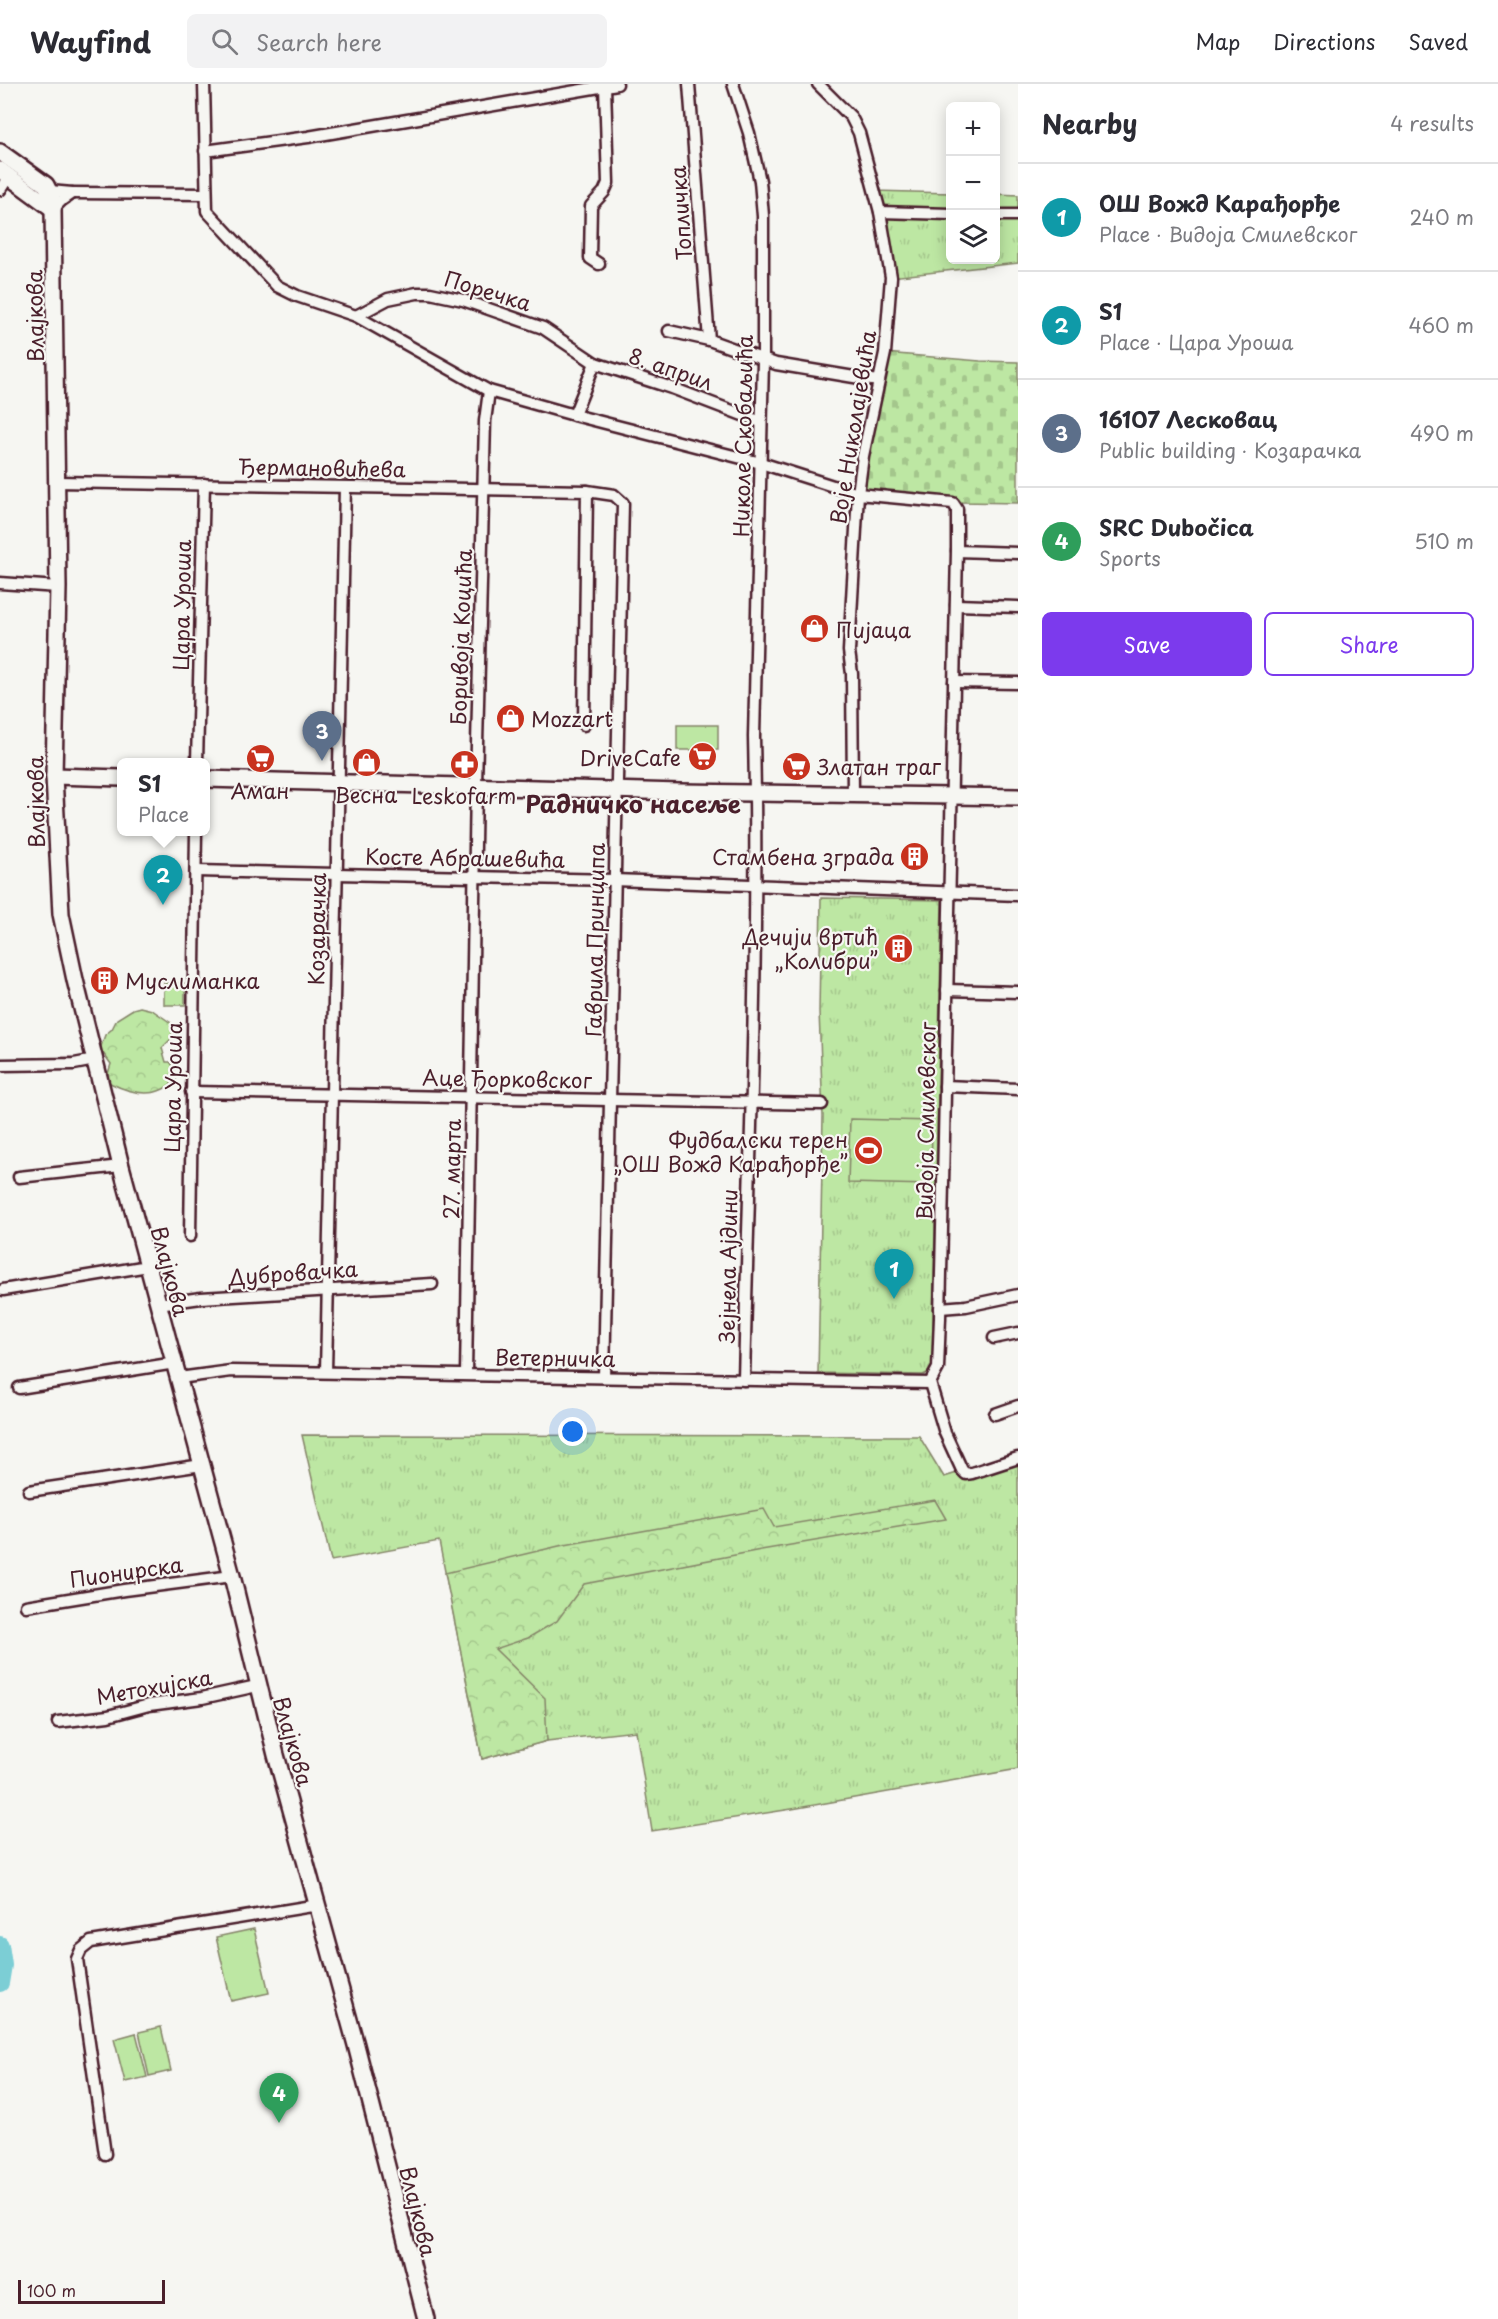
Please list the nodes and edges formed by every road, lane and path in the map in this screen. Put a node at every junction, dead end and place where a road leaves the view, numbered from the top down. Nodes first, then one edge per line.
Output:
1 (204, 84) edge
2 (617, 84) edge
3 (689, 84) edge
4 (733, 84) edge
5 (818, 84) edge
6 (605, 86) junction
7 (205, 151) junction
8 (0, 152) edge
9 (3, 179) edge
10 (50, 191) junction
11 (72, 193) junction
12 (206, 194) junction
13 (53, 209) junction
14 (880, 212) junction
15 (946, 214) edge
16 (1000, 215) edge
17 (1018, 215) edge
18 (599, 264) dead end
19 (356, 315) junction
20 (669, 331) dead end
21 (709, 340) junction
22 (571, 346) joint
23 (763, 361) junction
24 (595, 363) junction
25 (878, 381) junction
26 (489, 390) junction
27 (574, 415) junction
28 (761, 422) junction
29 (761, 463) junction
30 (57, 482) junction
31 (204, 484) junction
32 (345, 487) junction
33 (484, 489) junction
34 (587, 491) junction
35 (858, 494) junction
36 (623, 503) joint
37 (957, 551) junction
38 (1018, 553) edge
39 (0, 583) edge
40 (58, 586) junction
41 (956, 605) junction
42 (1018, 607) edge
43 (954, 682) junction
44 (1018, 683) edge
45 (584, 724) dead end
46 (197, 758) edge
47 (54, 776) junction
48 (117, 778) edge
49 (210, 779) edge
50 (338, 782) junction
51 (476, 785) junction
52 (617, 789) junction
53 (755, 792) junction
54 (853, 794) junction
55 (951, 796) junction
56 (1018, 796) edge
57 (196, 836) edge
58 (196, 871) junction
59 (336, 874) junction
60 (476, 878) junction
61 (614, 880) junction
62 (754, 885) junction
63 (949, 893) junction
64 (1018, 895) edge
65 (947, 990) junction
66 (1018, 992) edge
67 (95, 1060) junction
68 (0, 1065) edge
69 (945, 1086) junction
70 (1018, 1089) edge
71 (191, 1092) junction
72 (332, 1094) junction
73 (472, 1096) junction
74 (610, 1100) junction
75 (751, 1102) junction
76 (822, 1104) dead end
77 (121, 1166) junction
78 (19, 1177) dead end
79 (190, 1236) dead end
80 (148, 1266) junction
81 (432, 1284) dead end
82 (3, 1290) dead end
83 (328, 1290) junction
84 (1018, 1295) edge
85 (158, 1304) junction
86 (940, 1308) junction
87 (1018, 1333) edge
88 (994, 1338) dead end
89 (175, 1363) junction
90 (326, 1372) junction
91 (466, 1374) junction
92 (604, 1377) junction
93 (179, 1378) junction
94 (744, 1380) junction
95 (930, 1383) junction
96 (19, 1388) dead end
97 (1018, 1406) edge
98 (995, 1414) dead end
99 (1018, 1458) edge
100 (202, 1465) junction
101 (29, 1491) dead end
102 (232, 1576) junction
103 (26, 1606) dead end
104 (257, 1686) junction
105 (58, 1722) dead end
106 (318, 1905) junction
107 (105, 2154) dead end
108 (426, 2319) edge

1 - 7 street
2 - 6 street
3 - 21 street, Топличка
4 - 23 street, Николе Скобаљића
5 - 14 street, Воје Николајевића
6 - 7 street
6 - 18 street
7 - 12 street
8 - 10 main road
9 - 13 main road
10 - 11 street
10 - 13 main road, Влајкова
11 - 12 street
11 - 13 street
12 - 19 street
13 - 30 main road, Влајкова
14 - 15 street
14 - 25 street, Воје Николајевића
16 - 17 street
19 - 22 street, Поречка
19 - 26 street
20 - 21 street
21 - 23 street
22 - 24 street, 8. април
23 - 25 street
23 - 28 street, Николе Скобаљића
24 - 27 street
24 - 28 street, 8. април
25 - 35 street, Воје Николајевића
26 - 27 street
26 - 33 street, Боривоја Коцића
27 - 29 street
28 - 29 street, Николе Скобаљића
29 - 35 street
29 - 53 street, Николе Скобаљића
30 - 31 street, Ђермановићева
30 - 40 main road, Влајкова
31 - 32 street, Ђермановићева
31 - 46 street, Цара Уроша
32 - 33 street, Ђермановићева
32 - 50 street, Козарачка
33 - 34 street, Ђермановићева
33 - 51 street, Боривоја Коцића
34 - 36 street, Ђермановићева
34 - 45 street
35 - 37 street, Видоја Смилевског
35 - 54 street, Воје Николајевића
36 - 52 street, Гаврила Принципа
37 - 38 street
37 - 41 street, Видоја Смилевског
39 - 40 street
40 - 47 main road, Влајкова
41 - 42 street
41 - 43 street, Видоја Смилевског
43 - 44 street
43 - 55 street, Видоја Смилевског
47 - 48 main road
47 - 67 main road, Влајкова
49 - 50 main road
50 - 51 main road
50 - 59 street, Козарачка
51 - 52 main road
51 - 60 street, 27. марта
52 - 53 main road
52 - 61 street, Гаврила Принципа
53 - 54 main road
53 - 62 street, Зејнела Ајдини
54 - 55 main road
55 - 56 main road
55 - 63 street, Видоја Смилевског
57 - 58 street, Цара Уроша
58 - 59 street, Косте Абрашевића
58 - 71 street, Цара Уроша
59 - 60 street, Косте Абрашевића
59 - 72 street, Козарачка
60 - 61 street, Косте Абрашевића
60 - 73 street, 27. марта
61 - 62 street, Косте Абрашевића
61 - 74 street, Гаврила Принципа
62 - 63 street, Косте Абрашевића
62 - 75 street, Зејнела Ајдини
63 - 64 street, Косте Абрашевића
63 - 65 street, Видоја Смилевског
65 - 66 street
65 - 69 street, Видоја Смилевског
67 - 68 street
67 - 77 main road, Влајкова
69 - 70 street
69 - 86 street, Видоја Смилевског
71 - 72 street, Аце Ђорковског
71 - 79 street, Цара Уроша
72 - 73 street, Аце Ђорковског
72 - 83 street, Козарачка
73 - 74 street, Аце Ђорковског
73 - 91 street, 27. марта
74 - 75 street, Аце Ђорковског
74 - 92 street, Гаврила Принципа
75 - 76 street, Аце Ђорковског
75 - 94 street, Зејнела Ајдини
77 - 78 street
77 - 80 main road, Влајкова
80 - 82 street
80 - 85 main road, Влајкова
81 - 83 street, Дубровачка
83 - 85 street, Дубровачка
83 - 90 street, Козарачка
84 - 86 street
85 - 89 main road, Влајкова
86 - 95 street, Видоја Смилевског
87 - 88 street
89 - 93 main road, Влајкова
89 - 96 street
90 - 91 street, Ветерничка
90 - 93 street, Ветерничка
91 - 92 street, Ветерничка
92 - 94 street, Ветерничка
93 - 100 main road, Влајкова
94 - 95 street, Ветерничка
95 - 99 street
97 - 98 street
100 - 101 street
100 - 102 main road, Влајкова
102 - 103 street, Пионирска
102 - 104 main road, Влајкова
104 - 105 street, Метохијска
104 - 106 main road, Влајкова
106 - 107 street
106 - 108 main road, Влајкова

